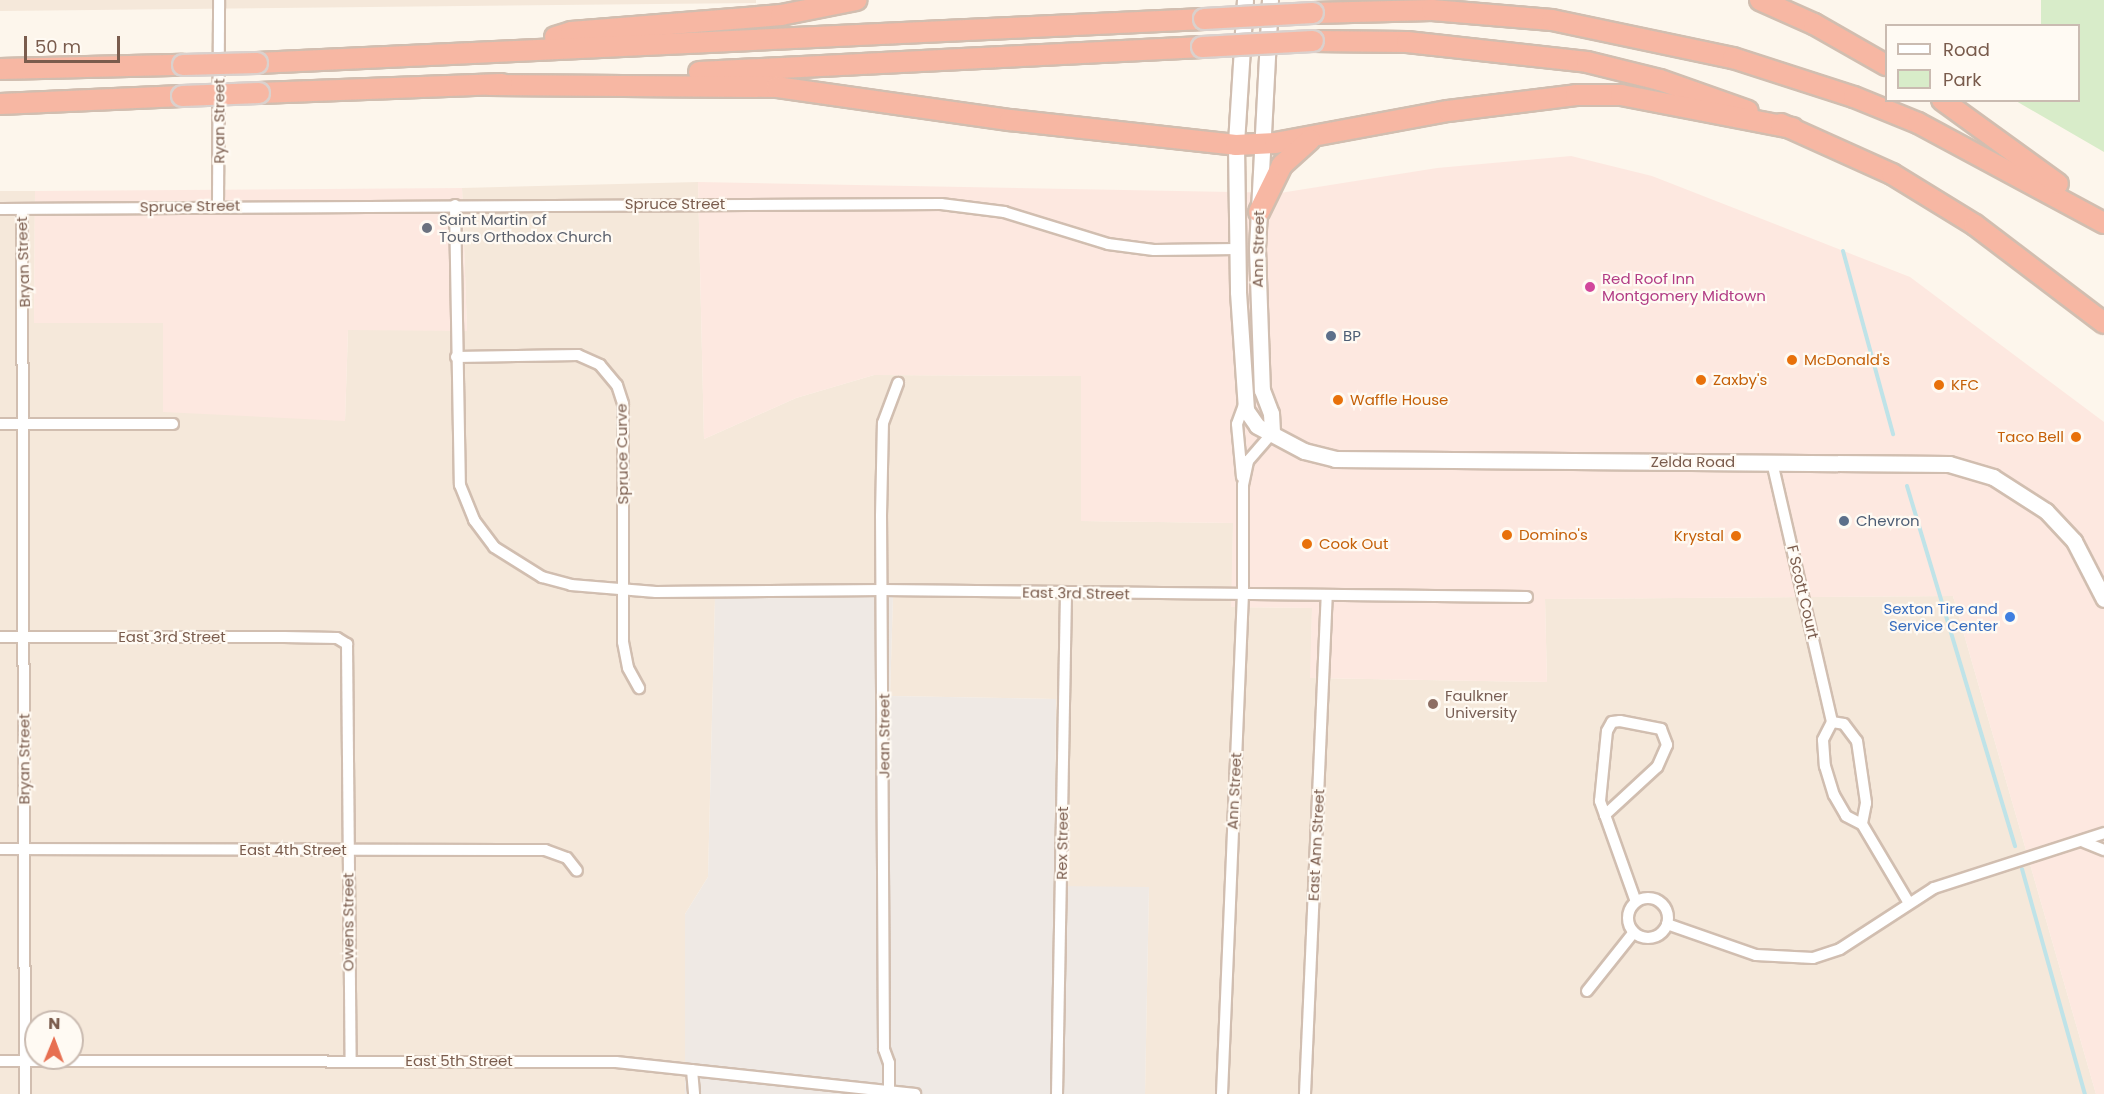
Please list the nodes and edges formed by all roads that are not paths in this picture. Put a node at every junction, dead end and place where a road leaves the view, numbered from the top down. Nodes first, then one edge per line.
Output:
1 (219, 0) edge
2 (857, 0) edge
3 (1245, 0) edge
4 (1270, 0) edge
5 (1760, 0) edge
6 (518, 48) junction
7 (0, 64) edge
8 (1885, 64) edge
9 (57, 68) junction
10 (0, 69) edge
11 (489, 85) junction
12 (1945, 102) edge
13 (0, 104) edge
14 (1793, 128) junction
15 (1319, 136) junction
16 (1236, 145) junction
17 (1262, 145) junction
18 (455, 205) junction
19 (218, 206) junction
20 (0, 209) edge
21 (22, 209) junction
22 (1259, 212) junction
23 (2104, 217) edge
24 (2104, 223) edge
25 (1237, 249) junction
26 (2104, 323) edge
27 (456, 357) junction
28 (898, 383) dead end
29 (1245, 401) junction
30 (0, 424) edge
31 (25, 424) junction
32 (173, 424) dead end
33 (1272, 433) junction
34 (1772, 462) junction
35 (1243, 487) junction
36 (624, 589) junction
37 (883, 590) junction
38 (1066, 592) junction
39 (1243, 595) junction
40 (1327, 596) junction
41 (1527, 597) dead end
42 (2104, 599) edge
43 (0, 637) edge
44 (25, 637) junction
45 (343, 640) joint
46 (639, 688) dead end
47 (1832, 722) junction
48 (1605, 815) junction
49 (1862, 824) junction
50 (2104, 833) edge
51 (2084, 842) junction
52 (0, 849) edge
53 (25, 849) junction
54 (348, 850) junction
55 (2104, 850) edge
56 (577, 871) dead end
57 (1636, 902) junction
58 (1908, 903) junction
59 (1667, 924) junction
60 (1634, 932) junction
61 (1587, 991) dead end
62 (25, 1010) edge
63 (0, 1061) edge
64 (24, 1061) edge
65 (84, 1061) edge
66 (351, 1062) junction
67 (25, 1070) edge
68 (692, 1070) junction
69 (889, 1091) junction
70 (25, 1094) edge
71 (694, 1094) edge
72 (915, 1094) edge
73 (1057, 1094) edge
74 (1222, 1094) edge
75 (1305, 1094) edge

1 - 19 street, Ryan Street
2 - 6 highway
3 - 16 main road, Ann Street
4 - 17 main road, Ann Street
5 - 8 highway
6 - 9 highway, bridge
6 - 24 highway, bridge
7 - 9 highway
9 - 10 highway
11 - 13 highway, bridge
11 - 14 highway, bridge
11 - 16 highway
12 - 23 highway
14 - 15 highway
14 - 26 highway
15 - 17 highway
15 - 22 highway
16 - 17 highway
16 - 25 main road, Ann Street
17 - 22 main road, Ann Street
18 - 19 street, Spruce Street
18 - 25 street, Spruce Street
18 - 27 street
19 - 21 street, Spruce Street
20 - 21 street, Spruce Street
21 - 31 street, Bryan Street
22 - 33 main road, Ann Street
25 - 29 main road, Ann Street
27 - 36 street
27 - 36 street, Spruce Curve
28 - 37 street, Jean Street
29 - 33 main road, Zelda Road
29 - 35 street, Ann Street
30 - 31 street
31 - 32 street
31 - 44 street, Bryan Street
33 - 34 main road, Zelda Road
33 - 35 street, Ann Street
34 - 42 main road, Zelda Road
34 - 47 street, F Scott Court
35 - 39 street, Ann Street
36 - 37 street, East 3rd Street
36 - 46 street, Spruce Curve
37 - 38 street, East 3rd Street
37 - 69 street, Jean Street
38 - 39 street, East 3rd Street
38 - 73 street, Rex Street
39 - 40 street, East 3rd Street
39 - 74 street, Ann Street
40 - 41 street, East 3rd Street
40 - 75 street, East Ann Street
43 - 44 street, East 3rd Street
44 - 45 street, East 3rd Street
44 - 53 street, Bryan Street
45 - 54 street, Owens Street
47 - 49 street
47 - 49 street, F Scott Court
48 - 48 street
48 - 57 street
49 - 58 street, F Scott Court
50 - 51 street
51 - 55 street
51 - 58 street
52 - 53 street, East 4th Street
53 - 54 street, East 4th Street
53 - 62 street, Bryan Street
54 - 56 street, East 4th Street
54 - 66 street, Owens Street
57 - 59 street
57 - 60 street
58 - 59 street
59 - 60 street
60 - 61 street
63 - 64 street, East 5th Street
65 - 66 street, East 5th Street
66 - 68 street, East 5th Street
67 - 70 street, Bryan Street
68 - 69 street, East 5th Street
68 - 71 street
69 - 72 street, East 5th Street

